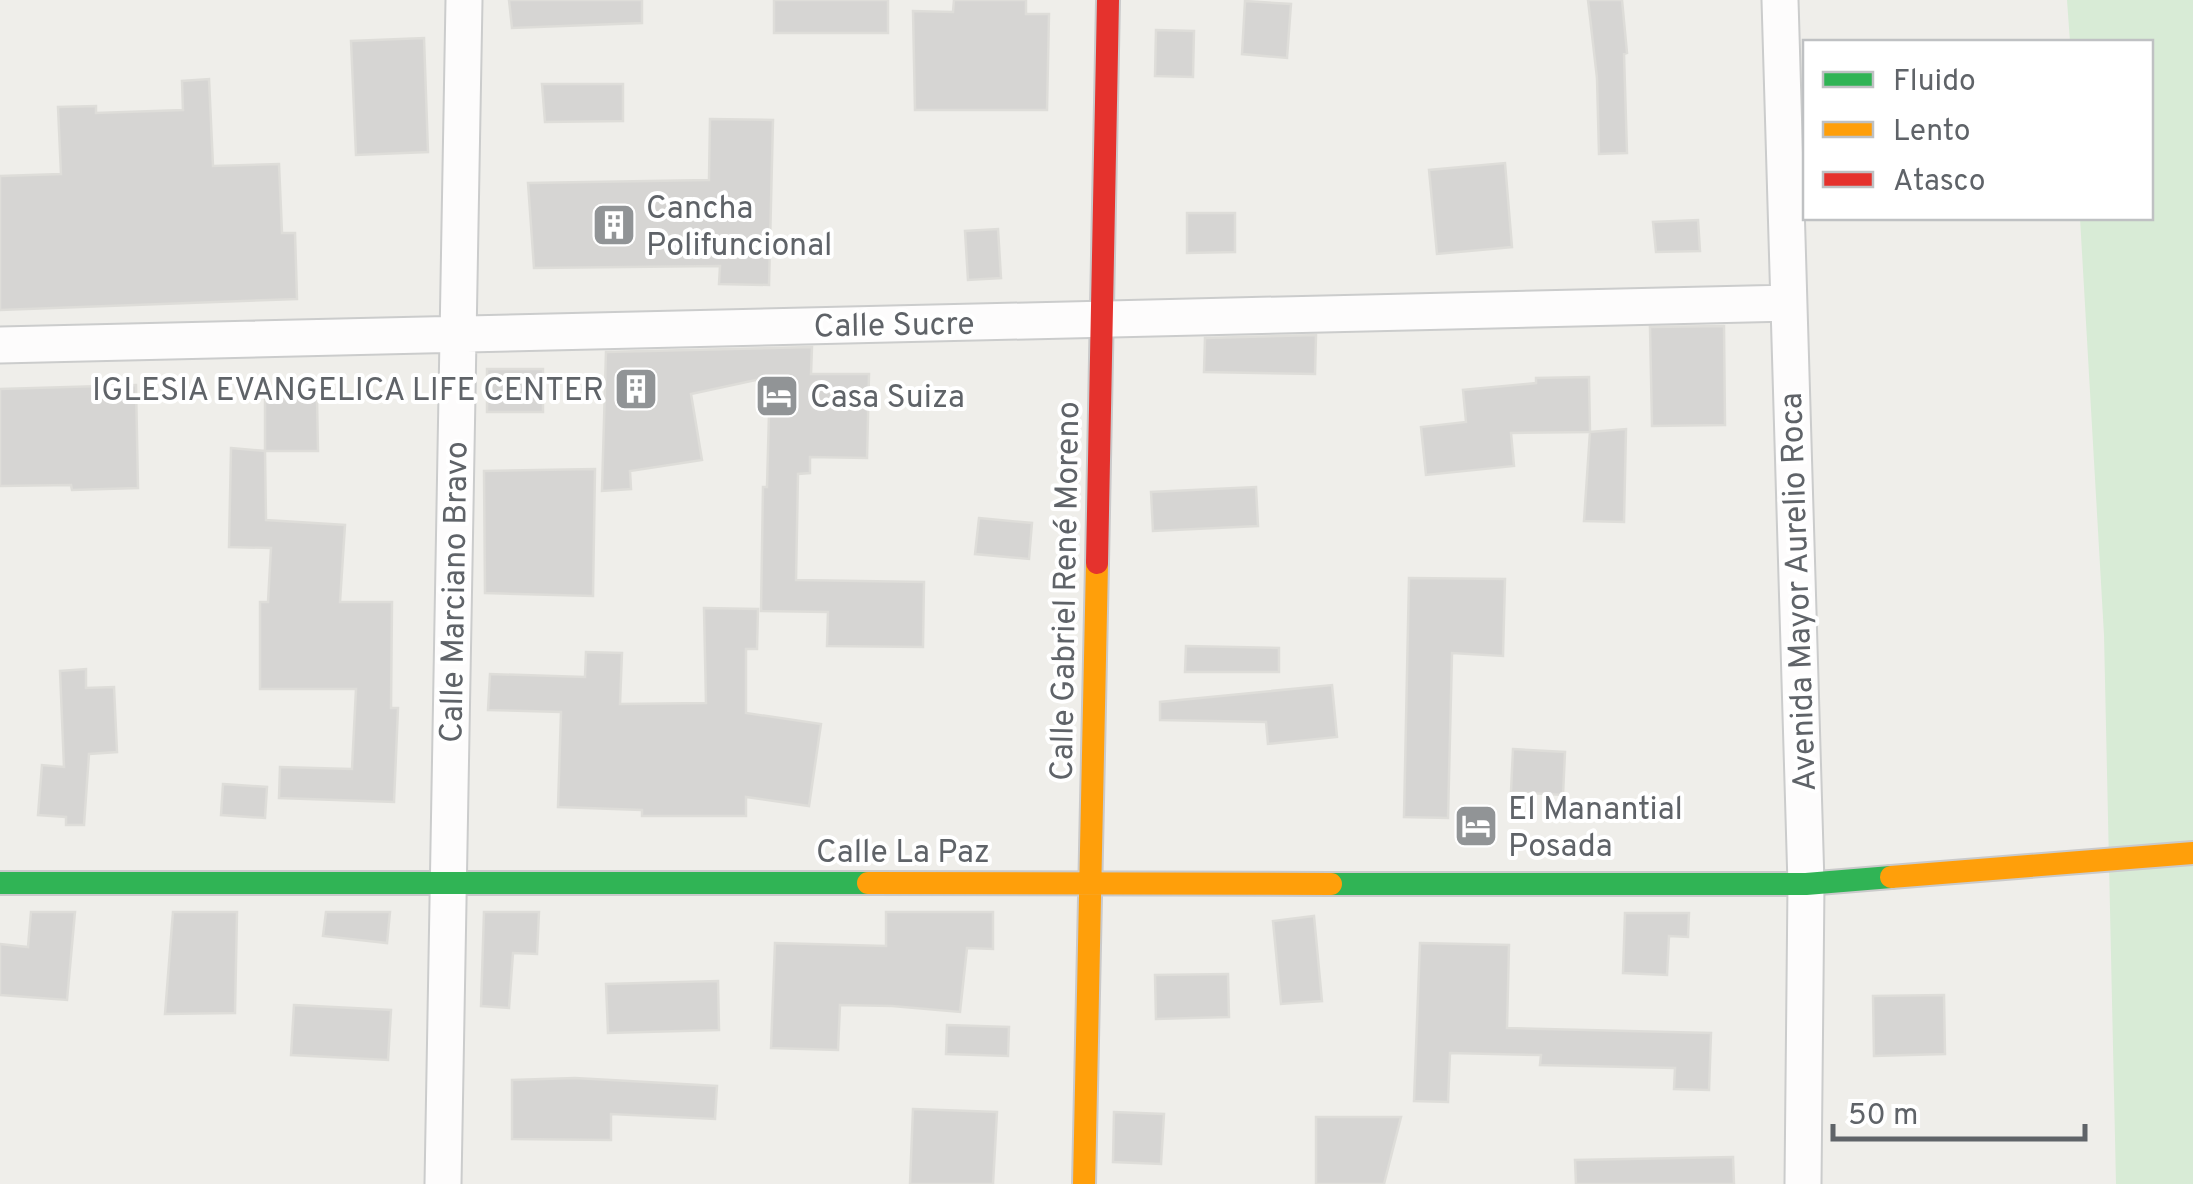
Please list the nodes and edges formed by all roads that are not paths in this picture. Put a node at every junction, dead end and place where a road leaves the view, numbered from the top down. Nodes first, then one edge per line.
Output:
1 (464, 0) edge
2 (1108, 0) edge
3 (1780, 0) edge
4 (1788, 303) junction
5 (1102, 319) junction
6 (458, 334) junction
7 (0, 345) edge
8 (2193, 853) edge
9 (0, 882) edge
10 (448, 883) junction
11 (1090, 884) junction
12 (1806, 884) junction
13 (443, 1184) edge
14 (1084, 1184) edge
15 (1802, 1184) edge

1 - 6 street, Calle Marciano Bravo
2 - 5 street, Calle Gabriel René Moreno
3 - 4 street, Avenida Mayor Aurelio Roca
4 - 5 street, Calle Sucre
4 - 12 street, Avenida Mayor Aurelio Roca
5 - 6 street, Calle Sucre
5 - 11 street, Calle Gabriel René Moreno
6 - 7 street, Calle Sucre
6 - 10 street, Calle Marciano Bravo
8 - 12 street, Calle La Paz
9 - 10 street, Calle La Paz
10 - 11 street, Calle La Paz
10 - 13 street, Calle Marciano Bravo
11 - 12 street, Calle La Paz
11 - 14 street, Calle Gabriel René Moreno
12 - 15 street, Avenida Mayor Aurelio Roca

